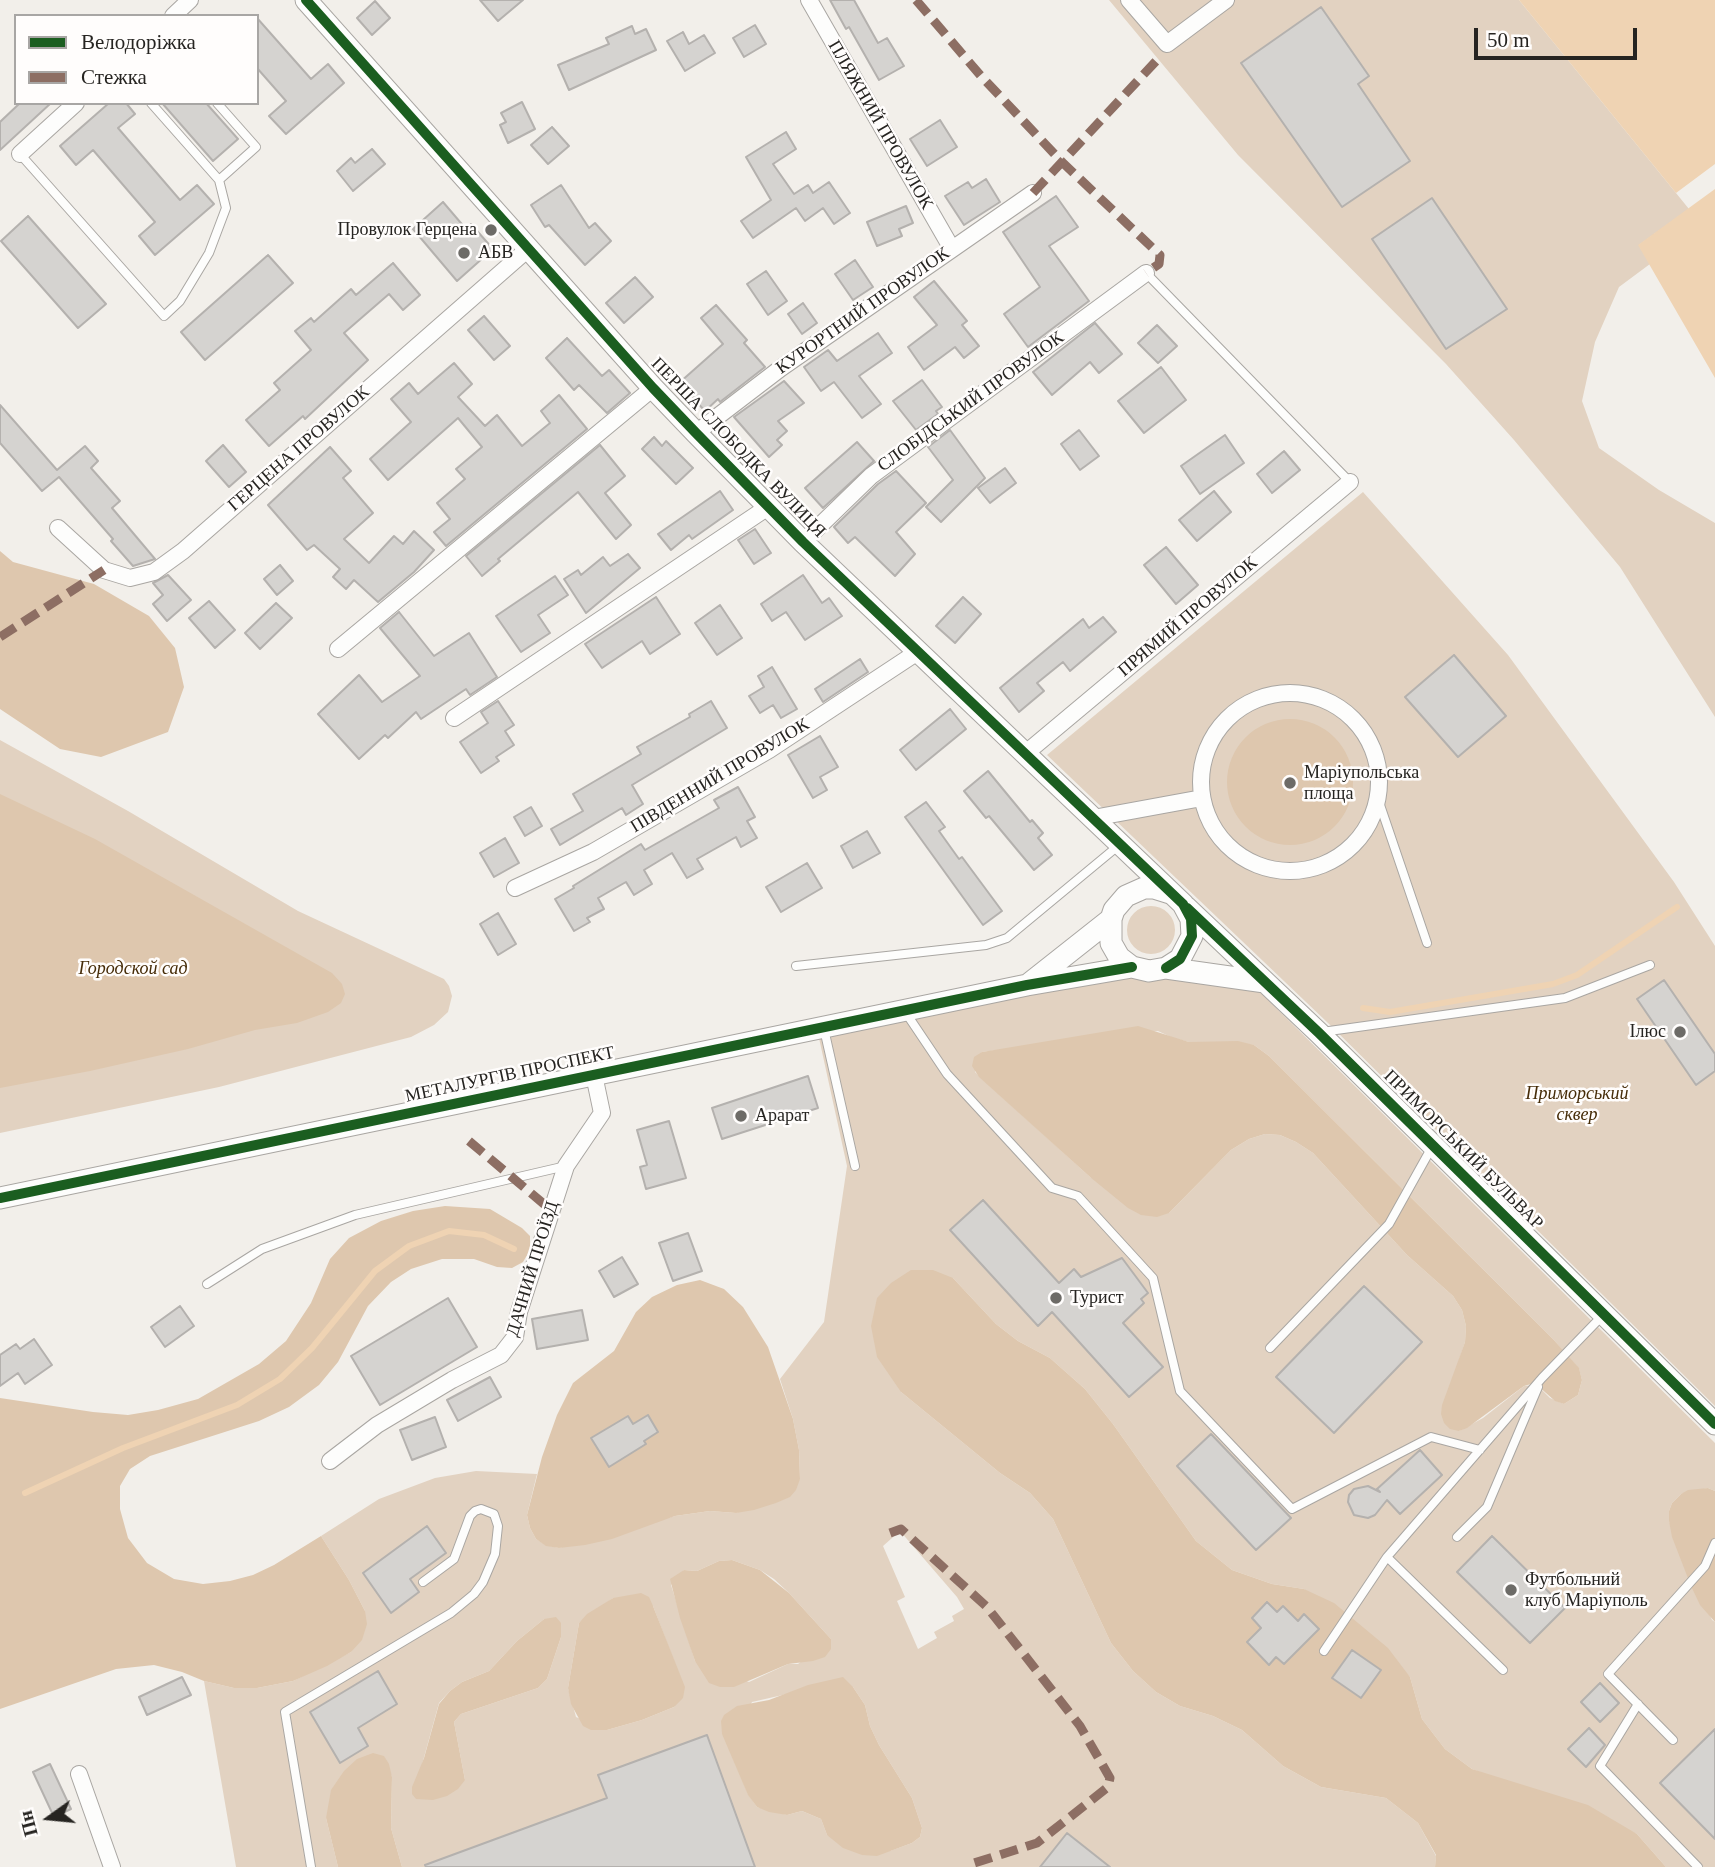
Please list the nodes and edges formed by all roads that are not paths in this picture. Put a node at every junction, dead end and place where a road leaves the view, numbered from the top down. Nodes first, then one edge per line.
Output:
1 (190, 0) edge
2 (306, 0) edge
3 (809, 0) edge
4 (1129, 0) edge
5 (1226, 0) edge
6 (175, 14) edge
7 (74, 105) edge
8 (152, 105) edge
9 (219, 105) edge
10 (20, 154) joint
11 (219, 180) junction
12 (1032, 193) dead end
13 (528, 249) junction
14 (952, 249) junction
15 (1146, 273) joint
16 (653, 388) junction
17 (696, 433) junction
18 (1350, 482) joint
19 (768, 507) junction
20 (58, 528) dead end
21 (803, 541) junction
22 (338, 649) dead end
23 (919, 651) junction
24 (454, 718) dead end
25 (1026, 753) junction
26 (1202, 798) junction
27 (1378, 799) junction
28 (1093, 818) junction
29 (1125, 848) junction
30 (515, 888) dead end
31 (1126, 896) junction
32 (1178, 899) junction
33 (1111, 919) junction
34 (1427, 943) dead end
35 (1650, 965) dead end
36 (796, 966) dead end
37 (1132, 967) junction
38 (1166, 968) junction
39 (1265, 982) junction
40 (1027, 985) junction
41 (905, 1010) junction
42 (824, 1027) junction
43 (1319, 1033) junction
44 (594, 1075) junction
45 (1433, 1145) junction
46 (566, 1166) junction
47 (855, 1167) dead end
48 (0, 1198) edge
49 (207, 1284) dead end
50 (1604, 1314) junction
51 (1270, 1348) dead end
52 (1542, 1378) junction
53 (1715, 1424) edge
54 (1480, 1450) junction
55 (330, 1461) dead end
56 (1457, 1537) dead end
57 (1715, 1543) edge
58 (1387, 1557) junction
59 (424, 1582) dead end
60 (1324, 1651) dead end
61 (1503, 1671) dead end
62 (1638, 1704) junction
63 (1673, 1740) dead end
64 (79, 1774) dead end
65 (111, 1867) edge
66 (311, 1867) edge
67 (1698, 1867) edge

1 - 6 street
2 - 13 street, ПЕРША СЛОБОДКА ВУЛИЦЯ
3 - 14 street, ПЛЯЖНИЙ ПРОВУЛОК
4 - 5 street
7 - 10 street
8 - 11 lane
9 - 11 lane
10 - 11 lane
12 - 14 street, КУРОРТНИЙ ПРОВУЛОК
13 - 16 street, ПЕРША СЛОБОДКА ВУЛИЦЯ
13 - 20 street, ГЕРЦЕНА ПРОВУЛОК
14 - 17 street, КУРОРТНИЙ ПРОВУЛОК
15 - 18 lane
15 - 21 street, СЛОБІДСЬКИЙ ПРОВУЛОК
16 - 17 street, ПЕРША СЛОБОДКА ВУЛИЦЯ
16 - 22 street
17 - 19 street, ПЕРША СЛОБОДКА ВУЛИЦЯ
18 - 25 street, ПРЯМИЙ ПРОВУЛОК
19 - 21 street, ПЕРША СЛОБОДКА ВУЛИЦЯ
19 - 24 street
21 - 23 street, ПЕРША СЛОБОДКА ВУЛИЦЯ
23 - 25 street, ПЕРША СЛОБОДКА ВУЛИЦЯ
23 - 30 street, ПІВДЕННИЙ ПРОВУЛОК
25 - 28 street, ПЕРША СЛОБОДКА ВУЛИЦЯ
26 - 27 street
26 - 27 street
26 - 28 street
27 - 34 lane
28 - 29 street, ПЕРША СЛОБОДКА ВУЛИЦЯ
29 - 31 street
29 - 32 street, ПЕРША СЛОБОДКА ВУЛИЦЯ
29 - 36 lane
31 - 32 street
31 - 33 street
32 - 38 street
32 - 39 street, ПРИМОРСЬКИЙ БУЛЬВАР
33 - 37 street
33 - 40 street
35 - 43 lane
37 - 38 street
37 - 40 street, МЕТАЛУРГІВ ПРОСПЕКТ
38 - 39 street
39 - 43 street, ПРИМОРСЬКИЙ БУЛЬВАР
40 - 41 street, МЕТАЛУРГІВ ПРОСПЕКТ
41 - 42 street, МЕТАЛУРГІВ ПРОСПЕКТ
41 - 54 lane
42 - 44 street, МЕТАЛУРГІВ ПРОСПЕКТ
42 - 47 lane
43 - 45 street, ПРИМОРСЬКИЙ БУЛЬВАР
44 - 46 street, ДАЧНИЙ ПРОЇЗД
44 - 48 street, МЕТАЛУРГІВ ПРОСПЕКТ
45 - 50 street, ПРИМОРСЬКИЙ БУЛЬВАР
45 - 51 lane
46 - 49 lane
46 - 55 street, ДАЧНИЙ ПРОЇЗД
50 - 52 lane
50 - 53 street, ПРИМОРСЬКИЙ БУЛЬВАР
52 - 54 lane
52 - 56 lane
54 - 58 lane
57 - 62 lane
58 - 60 lane
58 - 61 lane
59 - 66 lane
62 - 63 lane
62 - 67 lane
64 - 65 street

